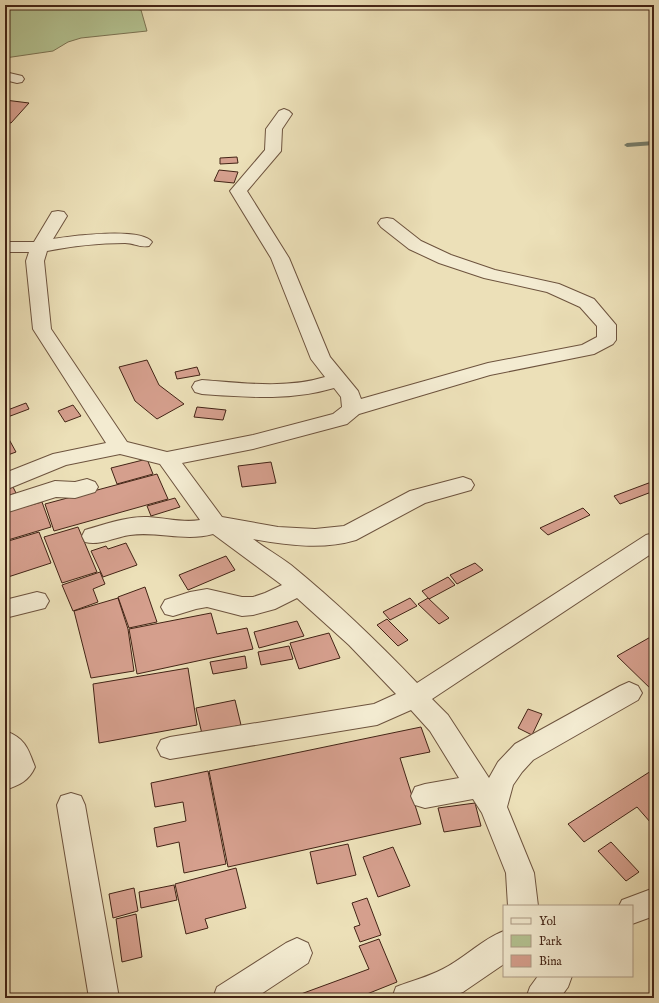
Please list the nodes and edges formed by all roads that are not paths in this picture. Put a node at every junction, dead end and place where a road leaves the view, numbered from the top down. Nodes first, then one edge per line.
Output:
1 (284, 114) dead end
2 (58, 216) dead end
3 (387, 222) dead end
4 (143, 242) dead end
5 (5, 247) edge
6 (40, 247) junction
7 (338, 380) junction
8 (202, 387) dead end
9 (352, 409) junction
10 (120, 447) junction
11 (167, 459) junction
12 (5, 482) edge
13 (463, 486) dead end
14 (87, 487) dead end
15 (5, 505) edge
16 (215, 524) junction
17 (93, 536) dead end
18 (654, 541) edge
19 (300, 586) junction
20 (37, 601) dead end
21 (173, 607) dead end
22 (5, 609) edge
23 (629, 693) dead end
24 (414, 698) junction
25 (5, 742) edge
26 (170, 748) dead end
27 (5, 778) edge
28 (425, 796) dead end
29 (486, 796) junction
30 (71, 804) dead end
31 (654, 902) edge
32 (523, 905) edge
33 (633, 910) edge
34 (503, 946) edge
35 (297, 953) dead end
36 (556, 977) edge
37 (104, 998) edge
38 (228, 998) edge
39 (407, 998) edge
40 (541, 998) edge

1 - 7 street
2 - 6 street
3 - 9 street
4 - 6 street
5 - 6 street
6 - 10 street
7 - 8 street
7 - 9 street
9 - 11 street
10 - 11 street
10 - 12 street
11 - 16 street
13 - 16 street
14 - 15 street
16 - 17 street
16 - 19 street
18 - 24 street
19 - 21 street
19 - 24 street
20 - 22 street
23 - 29 street
24 - 26 street
24 - 29 street
25 - 27 street
28 - 29 street
29 - 32 street
30 - 37 street
31 - 33 street
34 - 39 street
35 - 38 street
36 - 40 street

